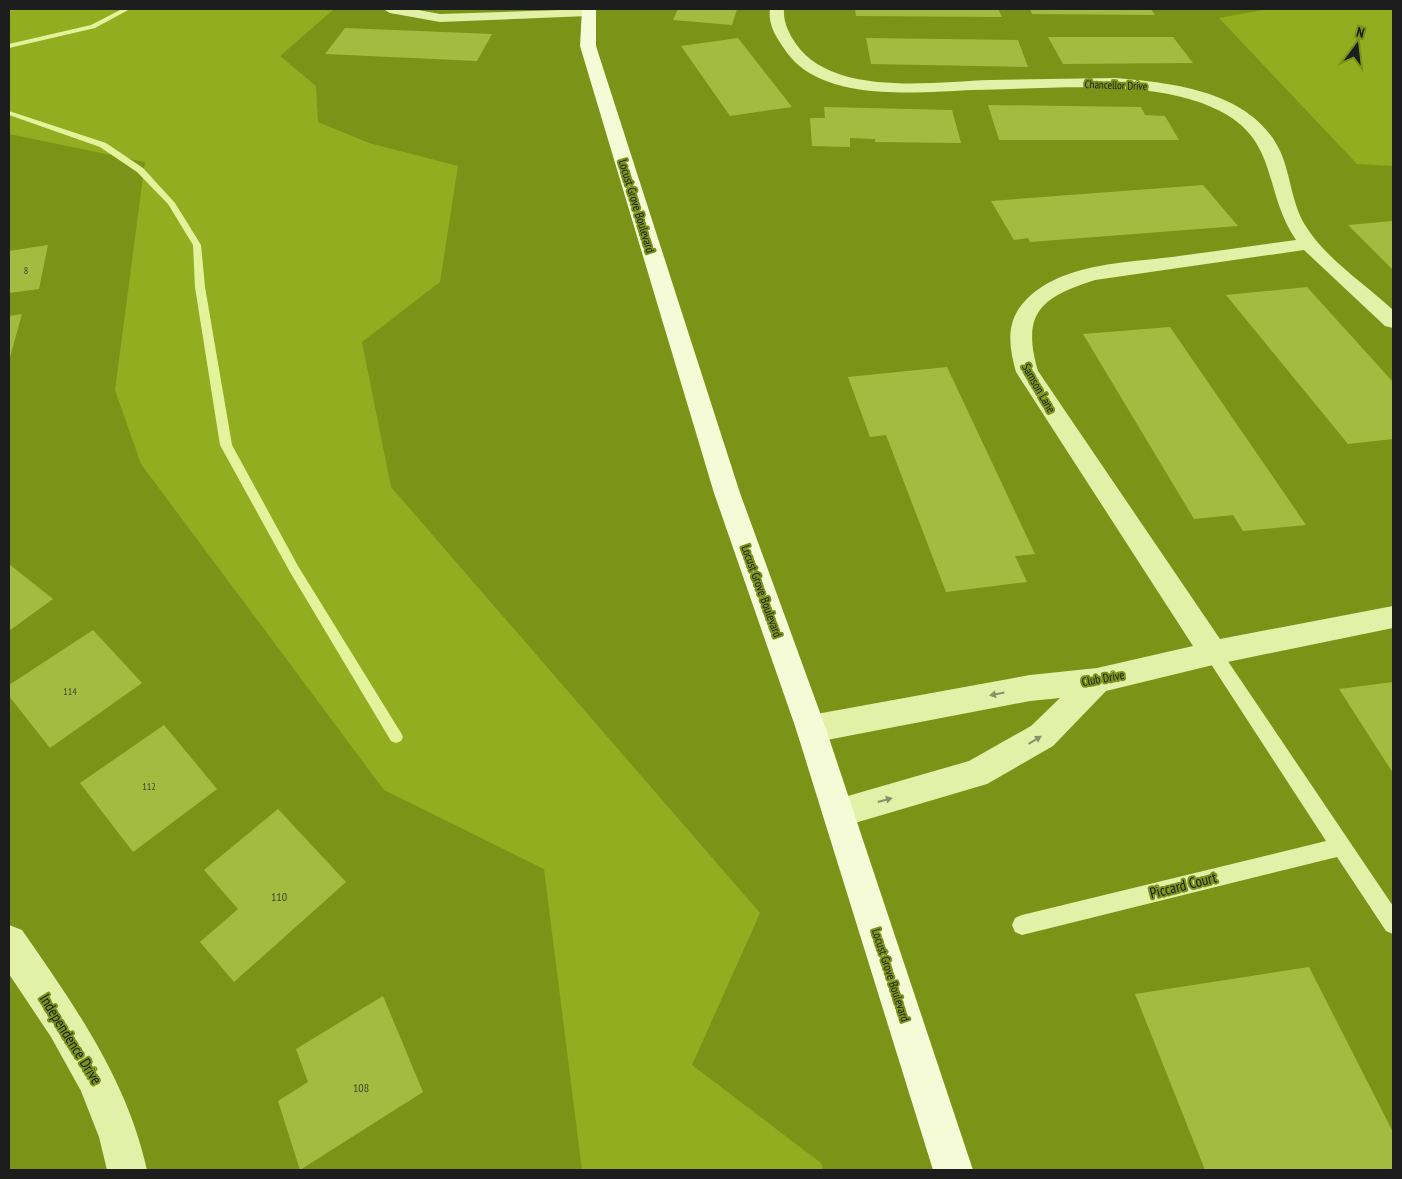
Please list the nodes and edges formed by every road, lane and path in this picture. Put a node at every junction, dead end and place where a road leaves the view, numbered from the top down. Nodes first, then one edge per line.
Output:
1 (390, 9) edge
2 (777, 9) edge
3 (588, 11) edge
4 (1308, 244) junction
5 (1390, 314) edge
6 (1393, 617) edge
7 (1213, 654) junction
8 (1097, 681) junction
9 (811, 729) junction
10 (838, 813) junction
11 (1343, 846) junction
12 (1393, 924) edge
13 (1022, 925) dead end
14 (9, 943) edge
15 (127, 1170) edge
16 (953, 1170) edge

1 - 3 street
2 - 4 street, Chancellor Drive
3 - 9 street, Locust Grove Boulevard
4 - 5 street, Chancellor Drive
4 - 7 street, Samson Lane
6 - 7 street, Club Drive
7 - 8 street, Club Drive
7 - 11 lane
8 -> 9 street, Club Drive
10 -> 8 street
9 - 10 street, Locust Grove Boulevard
10 - 16 street, Locust Grove Boulevard
11 - 12 lane
11 - 13 lane, Piccard Court
14 - 15 street, Independence Drive

